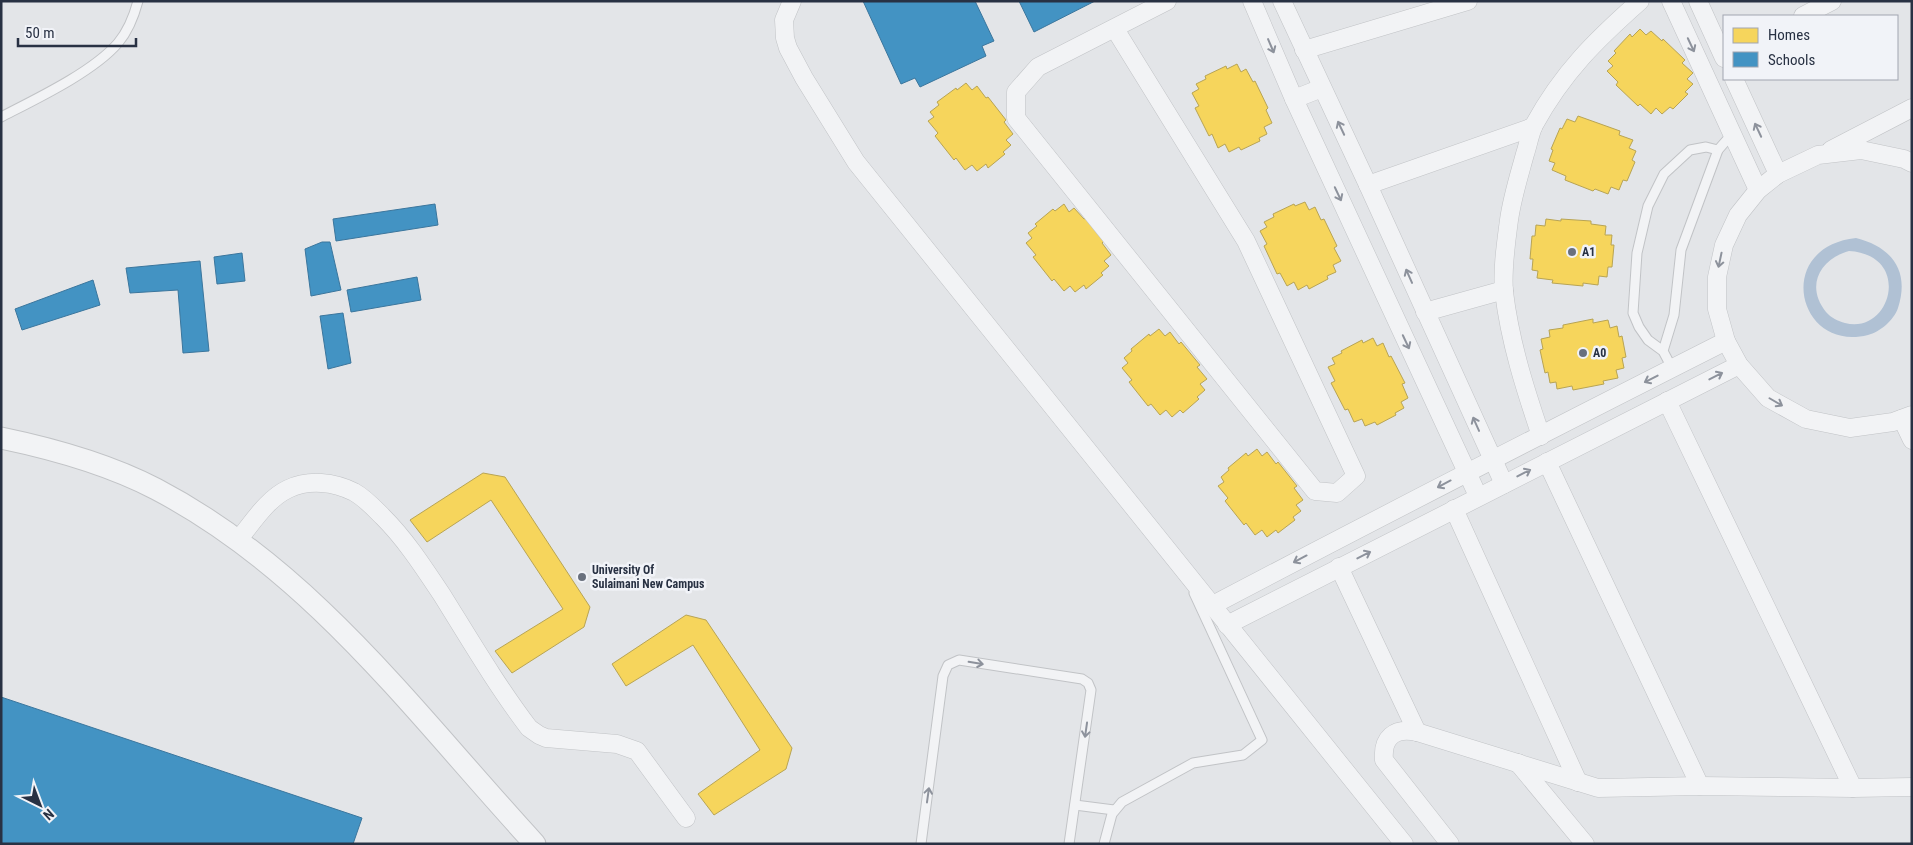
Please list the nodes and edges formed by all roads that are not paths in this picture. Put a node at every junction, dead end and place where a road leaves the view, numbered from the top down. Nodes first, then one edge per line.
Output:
1 (138, 1) edge
2 (792, 1) edge
3 (1167, 1) edge
4 (1252, 1) edge
5 (1282, 1) edge
6 (1468, 1) edge
7 (1640, 1) edge
8 (1670, 1) edge
9 (1698, 1) edge
10 (1832, 1) edge
11 (1805, 15) edge
12 (1115, 29) junction
13 (1304, 50) junction
14 (1723, 55) edge
15 (1734, 80) edge
16 (1322, 88) junction
17 (1294, 99) junction
18 (1912, 108) edge
19 (1, 117) edge
20 (1533, 127) junction
21 (1732, 134) junction
22 (1718, 150) junction
23 (1822, 155) junction
24 (1912, 163) edge
25 (1778, 174) junction
26 (1368, 185) junction
27 (1758, 190) junction
28 (1504, 290) junction
29 (1425, 312) junction
30 (1726, 341) junction
31 (1663, 351) junction
32 (1738, 365) junction
33 (1672, 368) junction
34 (1667, 401) junction
35 (1907, 417) edge
36 (1541, 436) junction
37 (1, 438) edge
38 (1912, 440) edge
39 (1492, 459) junction
40 (1547, 462) junction
41 (1467, 472) junction
42 (1504, 484) junction
43 (1478, 496) junction
44 (1454, 509) junction
45 (238, 540) junction
46 (1339, 568) junction
47 (1185, 573) junction
48 (1272, 574) junction
49 (1284, 596) junction
50 (1211, 606) junction
51 (1227, 625) junction
52 (1417, 732) junction
53 (1518, 763) junction
54 (1578, 782) junction
55 (1700, 786) junction
56 (1854, 788) junction
57 (1912, 788) edge
58 (1075, 805) junction
59 (1114, 810) junction
60 (686, 818) dead end
61 (535, 844) edge
62 (921, 844) edge
63 (1069, 844) edge
64 (1104, 844) edge
65 (1404, 844) edge
66 (1450, 844) edge
67 (1585, 844) edge

1 - 19 lane
2 - 47 street
3 - 12 street
4 -> 17 street
5 - 13 street
6 - 13 street
7 - 20 street
8 -> 21 street
9 - 14 street
10 - 11 street
12 - 12 street
13 - 16 street
25 -> 15 street
16 - 17 street
26 -> 16 street
17 -> 41 street
18 - 23 street
20 - 26 street
20 - 28 street
21 - 22 lane
21 - 27 street
22 - 31 lane
22 - 31 lane
23 - 24 street
23 - 25 street
25 - 27 street
29 -> 26 street
27 -> 30 street
28 - 29 street
28 - 36 street
39 -> 29 street
30 - 32 street
30 - 33 street
31 - 33 lane
34 -> 32 street
32 -> 35 street
33 -> 36 street
34 - 40 street
34 - 56 street
35 - 38 street
36 - 39 street
37 - 45 street
39 - 41 street
39 - 42 street
42 -> 40 street
40 - 55 street
41 - 43 street
41 -> 48 street
42 - 43 street
43 - 44 street
46 -> 44 street
44 - 54 street
45 - 60 street
45 - 61 street
46 - 49 street
46 - 52 street
47 - 50 street
47 - 59 lane
48 - 49 street
48 - 50 street
49 - 51 street
50 - 51 street
51 - 65 street
52 - 53 street
52 - 66 street
53 - 54 street
53 - 67 street
54 - 55 street
55 - 56 street
56 - 57 street
58 - 59 lane
62 -> 58 lane
58 - 63 lane
59 - 64 lane

